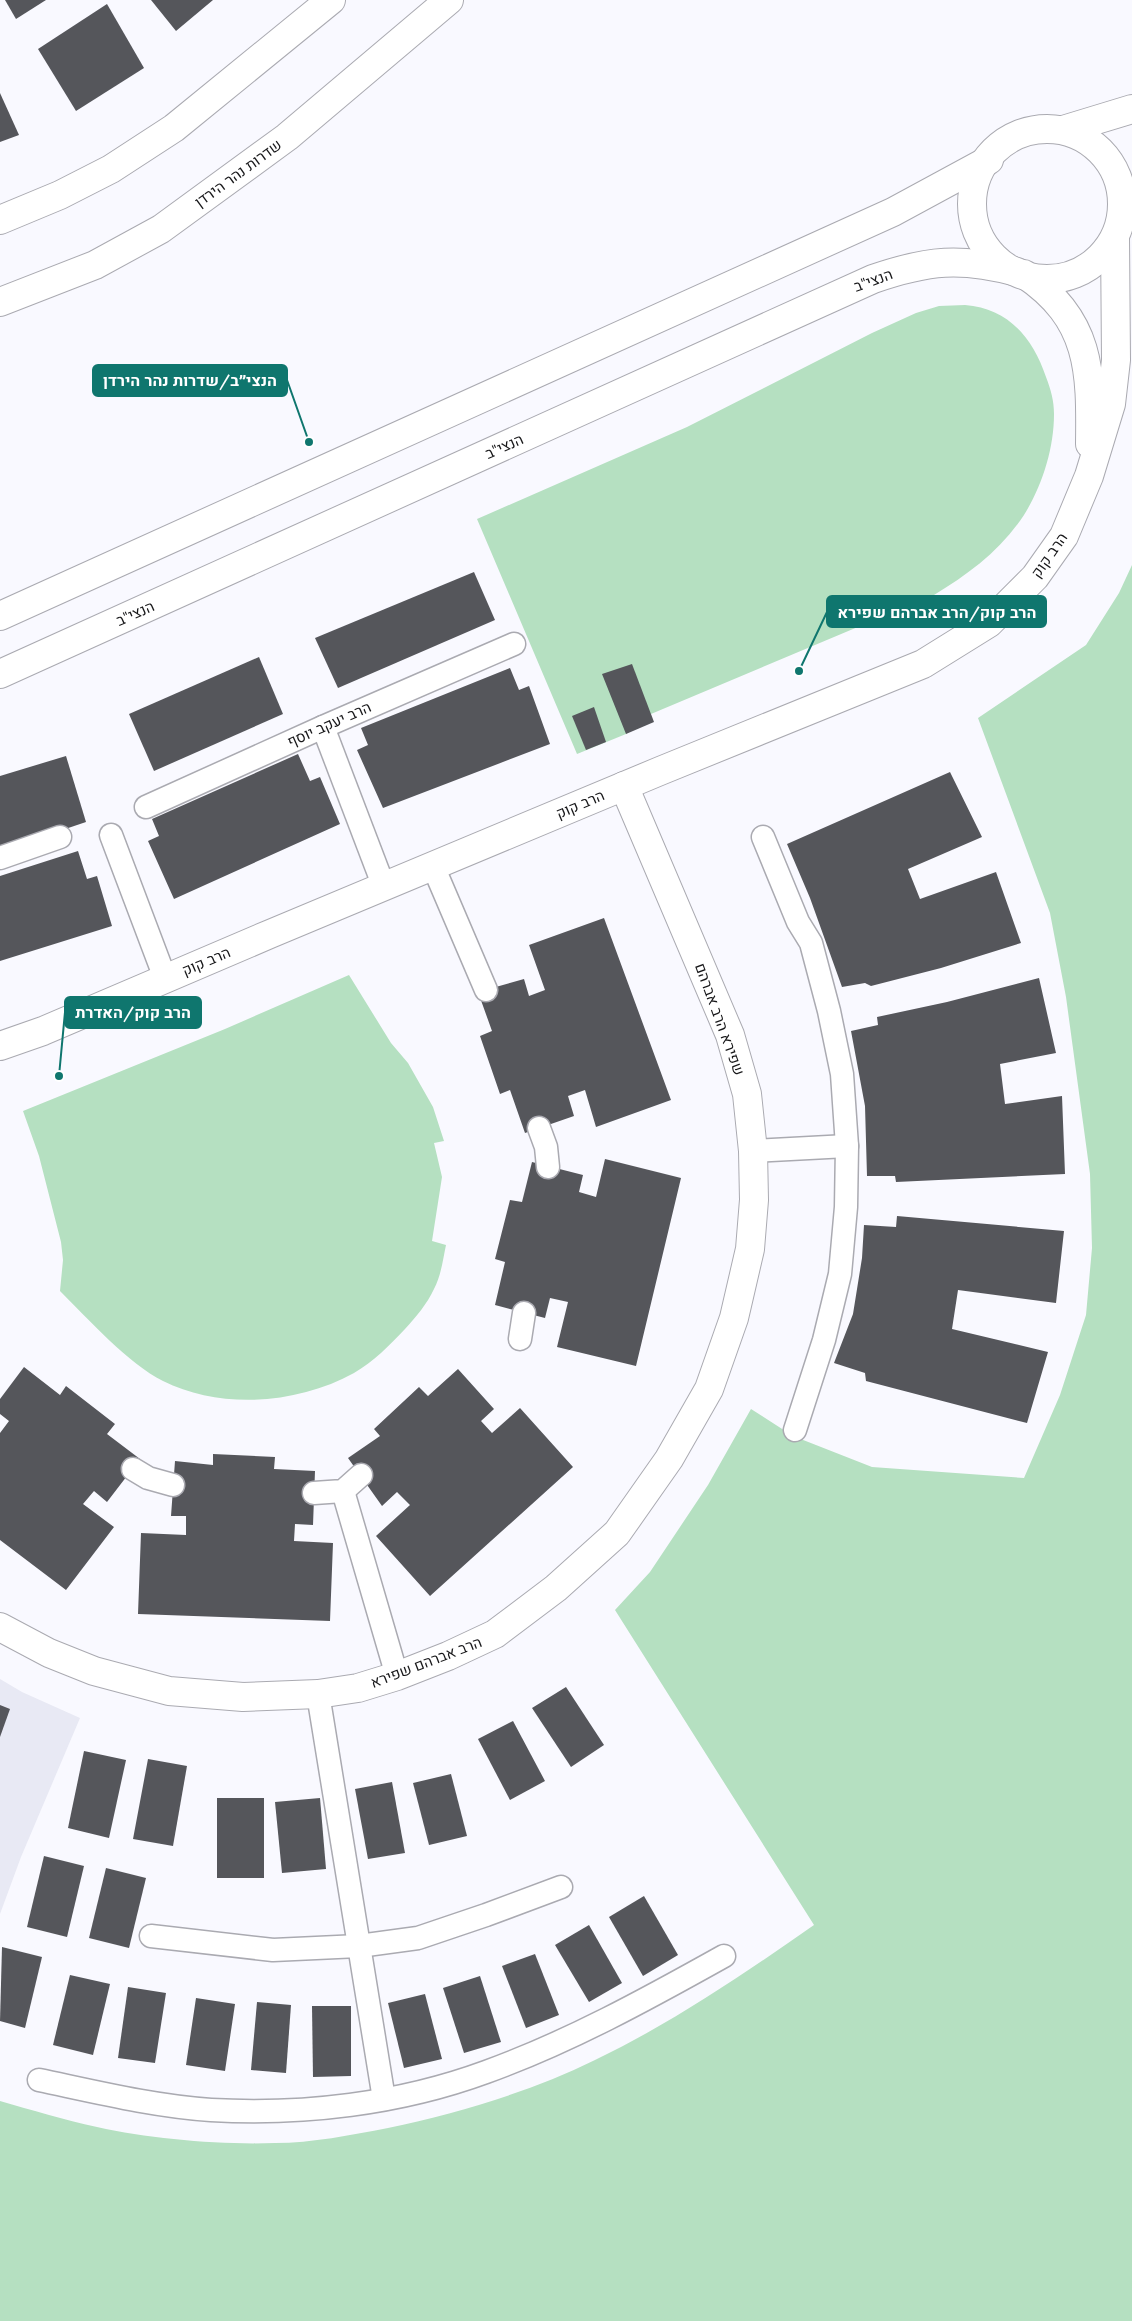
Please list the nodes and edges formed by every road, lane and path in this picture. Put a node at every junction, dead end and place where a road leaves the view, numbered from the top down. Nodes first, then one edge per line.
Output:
1 (331, 0) edge
2 (449, 0) edge
3 (1132, 109) edge
4 (1063, 130) junction
5 (989, 160) junction
6 (1127, 206) edge
7 (0, 220) edge
8 (1115, 238) junction
9 (1021, 273) junction
10 (0, 302) edge
11 (1089, 476) junction
12 (0, 616) edge
13 (514, 644) dead end
14 (0, 674) edge
15 (323, 727) junction
16 (624, 786) junction
17 (146, 806) dead end
18 (111, 835) dead end
19 (60, 837) dead end
20 (763, 837) dead end
21 (0, 858) edge
22 (433, 866) junction
23 (384, 887) junction
24 (165, 978) junction
25 (486, 990) dead end
26 (0, 1046) edge
27 (540, 1128) dead end
28 (847, 1146) junction
29 (753, 1151) junction
30 (548, 1166) dead end
31 (524, 1313) dead end
32 (520, 1339) dead end
33 (795, 1430) dead end
34 (670, 1459) joint
35 (133, 1469) dead end
36 (361, 1475) dead end
37 (173, 1485) dead end
38 (343, 1491) junction
39 (314, 1493) dead end
40 (0, 1627) edge
41 (397, 1676) junction
42 (318, 1694) junction
43 (561, 1887) dead end
44 (151, 1936) dead end
45 (359, 1946) junction
46 (724, 1956) dead end
47 (39, 2080) dead end
48 (384, 2099) junction

1 - 7 street
2 - 10 street, שדרות נהר הירדן
3 - 4 street
4 - 5 street
4 - 6 street
5 - 9 street
5 - 12 street
6 - 8 street
8 - 9 street
8 - 11 street, הרב קוק
9 - 11 street, הרב קוק
9 - 14 street, הנצי"ב
11 - 16 street, הרב קוק
13 - 15 lane, הרב יעקב יוסף
15 - 17 lane, הרב יעקב יוסף
15 - 23 lane
16 - 22 street, הרב קוק
16 - 29 street, שפירא הרב אברהם
18 - 24 lane
19 - 21 lane
20 - 28 lane
22 - 23 street, הרב קוק
22 - 25 lane
23 - 24 street, הרב קוק
24 - 26 street, הרב קוק
27 - 30 lane
28 - 29 lane
28 - 33 lane
29 - 34 street, שפירא הרב אברהם
31 - 32 lane
34 - 41 street, הרב אברהם שפירא
35 - 37 lane
36 - 38 lane
38 - 39 lane
38 - 41 lane
40 - 42 street, הרב אברהם שפירא
41 - 42 street, הרב אברהם שפירא
42 - 45 lane
43 - 45 lane
44 - 45 lane
45 - 48 lane
46 - 48 lane
47 - 48 lane

